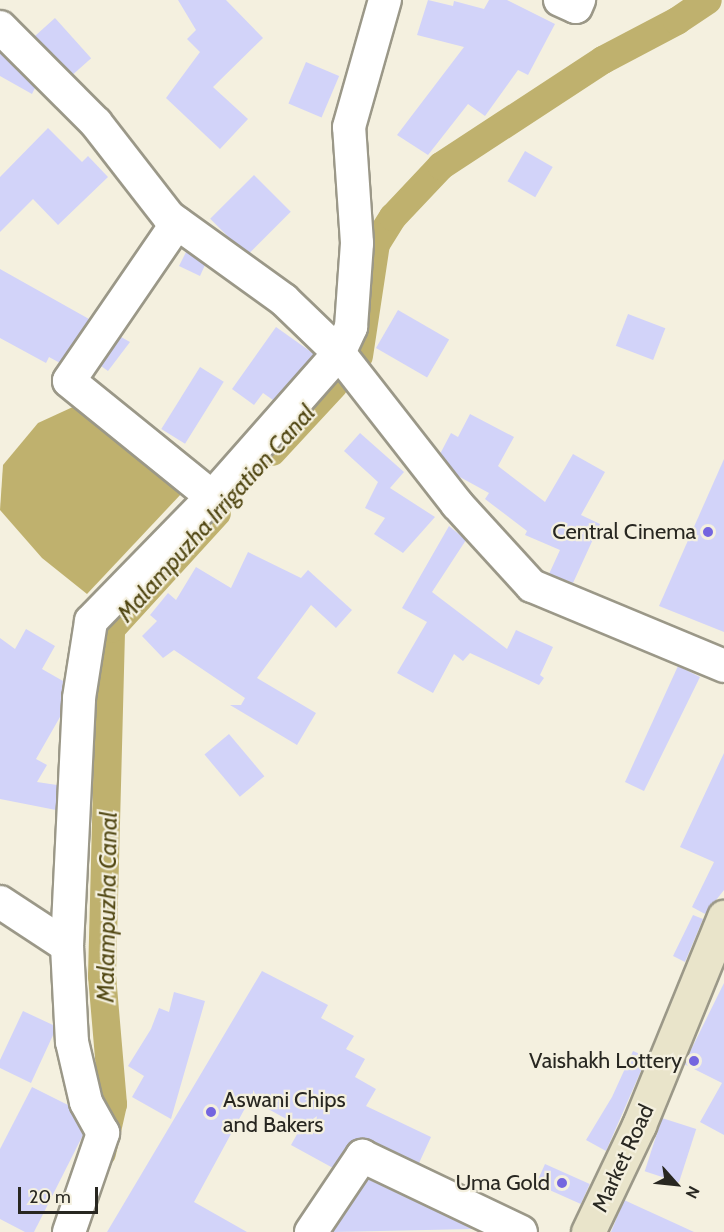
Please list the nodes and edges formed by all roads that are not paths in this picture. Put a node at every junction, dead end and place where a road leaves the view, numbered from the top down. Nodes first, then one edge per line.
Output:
1 (385, 0) edge
2 (560, 0) edge
3 (579, 0) edge
4 (0, 27) edge
5 (177, 223) junction
6 (339, 353) junction
7 (212, 497) junction
8 (724, 666) edge
9 (0, 902) edge
10 (724, 917) edge
11 (67, 946) junction
12 (717, 965) edge
13 (69, 1232) edge
14 (311, 1232) edge
15 (521, 1232) edge
16 (588, 1232) edge

1 - 6 street
2 - 3 street
4 - 5 street
5 - 6 street
5 - 7 street
6 - 7 street
6 - 8 street
7 - 11 street
9 - 11 street
10 - 12 main road, Market Road
11 - 13 street
12 - 16 main road, Market Road
14 - 15 street

